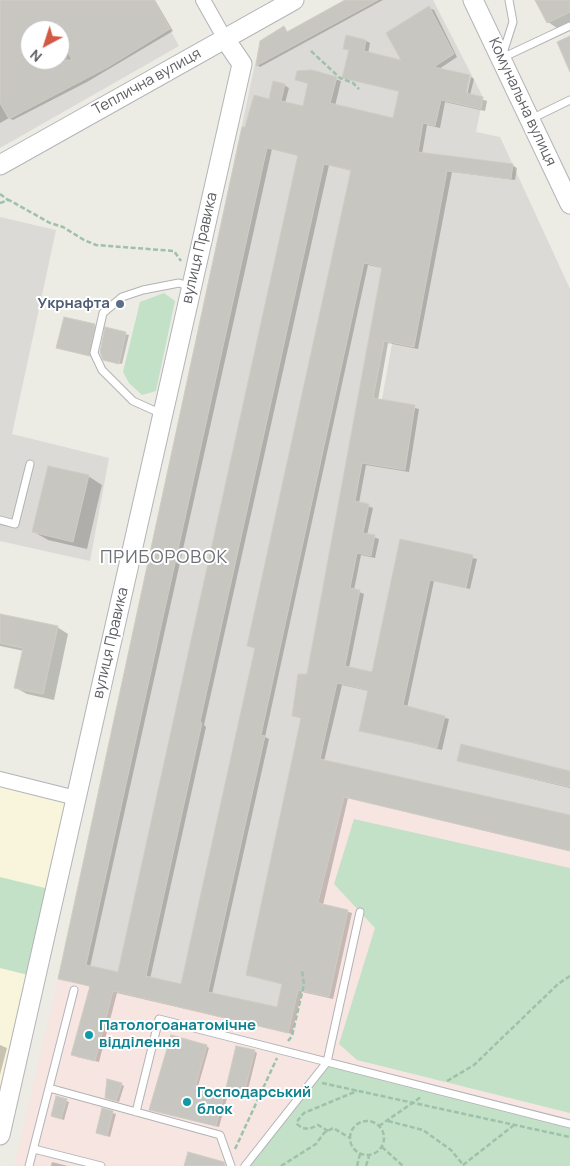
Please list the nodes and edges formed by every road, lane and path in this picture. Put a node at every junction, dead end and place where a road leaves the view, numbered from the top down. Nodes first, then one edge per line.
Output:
1 (203, 0) edge
2 (294, 0) edge
3 (473, 0) edge
4 (509, 0) edge
5 (570, 26) edge
6 (225, 39) junction
7 (311, 52) dead end
8 (502, 58) junction
9 (359, 89) dead end
10 (570, 100) edge
11 (531, 119) junction
12 (0, 165) edge
13 (1, 196) edge
14 (9, 200) junction
15 (0, 203) edge
16 (570, 204) edge
17 (184, 264) dead end
18 (191, 287) junction
19 (163, 414) junction
20 (30, 464) dead end
21 (0, 520) edge
22 (0, 779) edge
23 (76, 798) junction
24 (360, 912) dead end
25 (302, 971) dead end
26 (570, 976) edge
27 (74, 990) dead end
28 (281, 1050) junction
29 (327, 1062) junction
30 (312, 1081) junction
31 (49, 1088) junction
32 (434, 1089) junction
33 (357, 1091) junction
34 (413, 1103) junction
35 (136, 1112) junction
36 (387, 1121) junction
37 (570, 1124) edge
38 (514, 1125) junction
39 (379, 1126) junction
40 (328, 1131) junction
41 (0, 1135) edge
42 (570, 1137) edge
43 (350, 1138) junction
44 (382, 1146) junction
45 (34, 1149) junction
46 (360, 1154) junction
47 (369, 1156) junction
48 (230, 1164) edge
49 (463, 1165) edge
50 (29, 1166) edge
51 (101, 1166) edge
52 (245, 1166) edge
53 (281, 1166) edge
54 (357, 1166) edge
55 (366, 1166) edge
56 (403, 1166) edge

1 - 6 street
2 - 6 street, Теплична вулиця
3 - 8 street, Комунальна вулиця
4 - 8 lane
5 - 8 lane
6 - 12 street, Теплична вулиця
6 - 18 street, вулиця Правика
7 - 9 path
8 - 11 street, Комунальна вулиця
10 - 11 lane
11 - 16 street, Комунальна вулиця
13 - 14 path
14 - 15 path
14 - 17 path
18 - 19 street, вулиця Правика
18 - 19 lane
19 - 23 street, вулиця Правика
20 - 21 lane
22 - 23 street
23 - 41 street, вулиця Правика
24 - 29 lane
25 - 28 path
26 - 32 path
27 - 31 lane
28 - 29 lane
28 - 35 lane
28 - 48 path
29 - 30 lane
29 - 32 lane
30 - 33 path
30 - 52 lane
31 - 35 lane
31 - 45 lane
32 - 34 path
32 - 37 lane
33 - 34 path
33 - 40 path
34 - 36 path
34 - 38 path
35 - 48 lane
36 - 39 path
36 - 49 path
38 - 42 path
38 - 49 path
39 - 43 path
39 - 44 path
40 - 43 path
40 - 53 path
43 - 46 path
44 - 47 path
44 - 56 path
45 - 50 lane
45 - 51 lane
46 - 47 path
46 - 54 path
47 - 55 path

